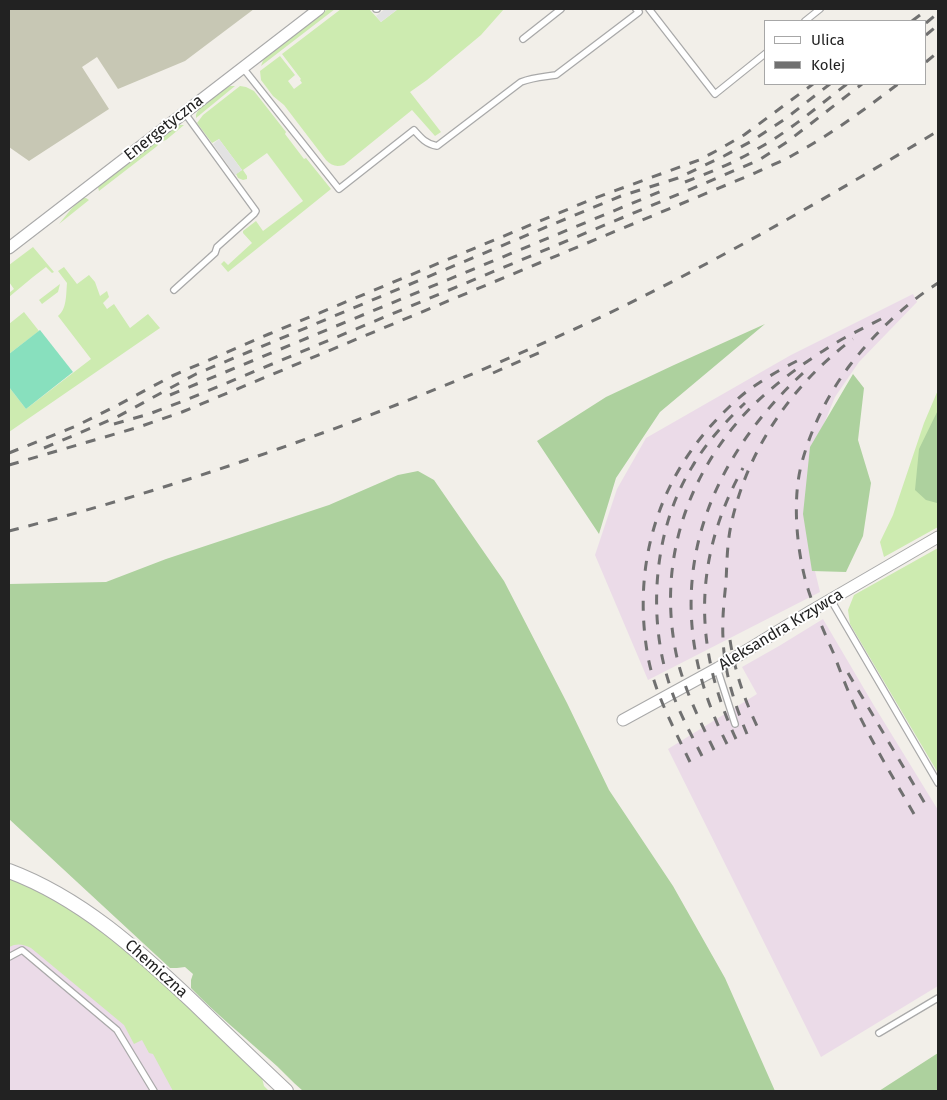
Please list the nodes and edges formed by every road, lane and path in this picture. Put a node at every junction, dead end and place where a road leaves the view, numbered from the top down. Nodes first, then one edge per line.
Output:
1 (319, 9) edge
2 (561, 9) edge
3 (636, 9) edge
4 (649, 9) edge
5 (820, 9) edge
6 (805, 20) edge
7 (523, 39) dead end
8 (764, 55) edge
9 (242, 68) junction
10 (184, 112) junction
11 (9, 248) edge
12 (174, 290) dead end
13 (938, 538) edge
14 (831, 600) junction
15 (717, 668) junction
16 (623, 720) dead end
17 (735, 724) dead end
18 (938, 783) edge
19 (9, 871) edge
20 (9, 957) edge
21 (938, 998) edge
22 (879, 1032) dead end
23 (154, 1091) edge
24 (286, 1091) edge

1 - 9 street, Energetyczna
2 - 7 lane
3 - 9 lane
4 - 8 lane
5 - 6 lane
9 - 10 street, Energetyczna
10 - 11 street, Energetyczna
10 - 12 lane
13 - 14 street, Aleksandra Krzywca
14 - 15 street, Aleksandra Krzywca
14 - 18 lane
15 - 16 street, Aleksandra Krzywca
15 - 17 lane
19 - 24 street, Chemiczna
20 - 23 lane
21 - 22 lane

